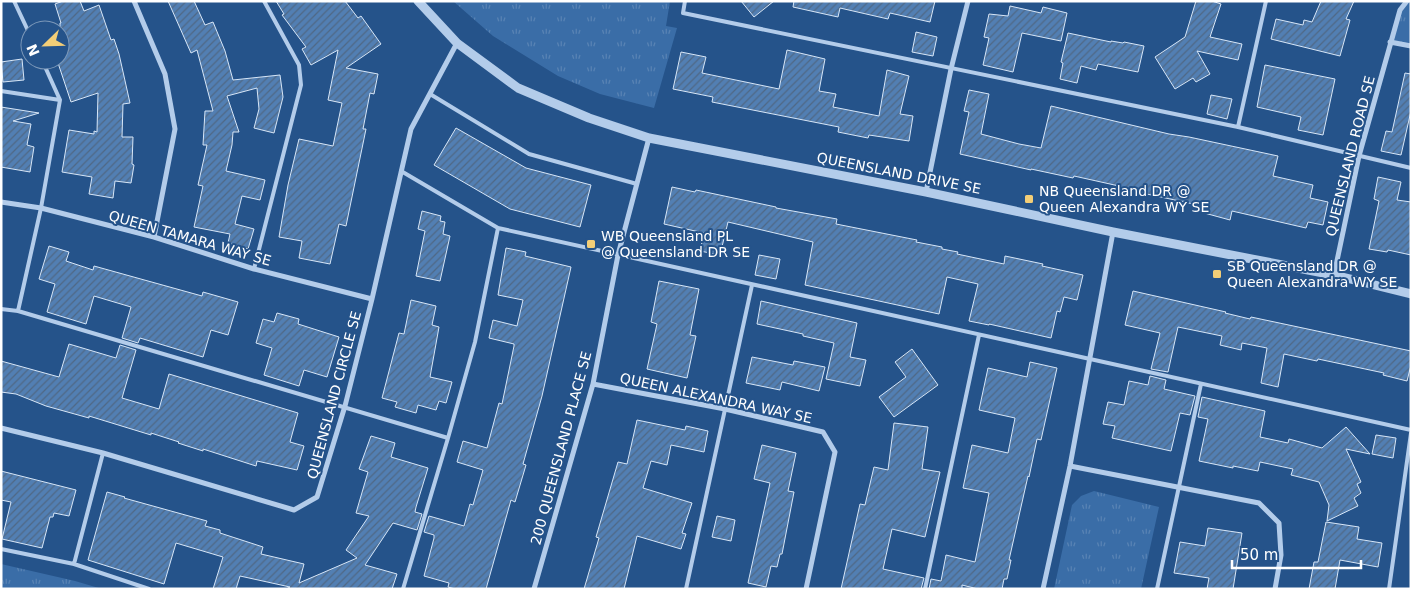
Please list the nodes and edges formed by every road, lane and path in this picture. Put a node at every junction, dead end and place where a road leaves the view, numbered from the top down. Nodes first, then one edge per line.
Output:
1 (14, 1) edge
2 (134, 1) edge
3 (264, 1) edge
4 (418, 1) edge
5 (685, 1) edge
6 (968, 1) edge
7 (1266, 1) edge
8 (1407, 1) edge
9 (23, 20) edge
10 (1390, 42) junction
11 (457, 43) junction
12 (1411, 46) edge
13 (951, 69) junction
14 (46, 70) edge
15 (1, 91) edge
16 (430, 94) junction
17 (60, 100) junction
18 (1238, 127) junction
19 (649, 138) junction
20 (1359, 156) junction
21 (1411, 168) edge
22 (401, 172) junction
23 (637, 184) junction
24 (926, 192) junction
25 (1, 202) edge
26 (41, 208) junction
27 (498, 228) junction
28 (1113, 232) junction
29 (154, 236) junction
30 (618, 255) junction
31 (254, 269) junction
32 (1334, 275) junction
33 (752, 285) junction
34 (1411, 294) edge
35 (372, 299) junction
36 (1, 309) edge
37 (18, 311) junction
38 (979, 335) junction
39 (1090, 360) junction
40 (592, 384) junction
41 (1201, 384) junction
42 (345, 406) junction
43 (725, 409) junction
44 (1, 428) edge
45 (1411, 432) edge
46 (448, 438) junction
47 (103, 453) junction
48 (1070, 466) junction
49 (1178, 487) junction
50 (1, 549) edge
51 (74, 564) junction
52 (149, 589) edge
53 (403, 589) edge
54 (534, 589) edge
55 (686, 589) edge
56 (806, 589) edge
57 (925, 589) edge
58 (1042, 589) edge
59 (1157, 589) edge
60 (1275, 589) edge
61 (1389, 589) edge

1 - 9 lane
2 - 29 street
3 - 31 lane
4 - 11 street, QUEENSLAND DRIVE SE
5 - 13 lane
6 - 13 street
7 - 18 lane
8 - 10 street, QUEENSLAND ROAD SE
10 - 12 street
10 - 20 street, QUEENSLAND ROAD SE
11 - 16 street, QUEENSLAND CIRCLE SE
11 - 19 street, QUEENSLAND DRIVE SE
13 - 18 lane
13 - 24 street
14 - 17 lane
15 - 17 lane
16 - 22 street, QUEENSLAND CIRCLE SE
16 - 23 lane
17 - 26 lane
18 - 20 lane
19 - 23 street, 200 QUEENSLAND PLACE SE
19 - 24 street, QUEENSLAND DRIVE SE
20 - 21 lane
20 - 32 street, QUEENSLAND ROAD SE
22 - 27 lane
22 - 35 street, QUEENSLAND CIRCLE SE
23 - 30 street, 200 QUEENSLAND PLACE SE
24 - 28 street, QUEENSLAND DRIVE SE
25 - 26 street, QUEEN TAMARA WAY SE
26 - 29 street, QUEEN TAMARA WAY SE
26 - 37 lane
27 - 30 lane
27 - 46 lane
28 - 32 street, QUEENSLAND DRIVE SE
28 - 39 street
29 - 31 street, QUEEN TAMARA WAY SE
30 - 33 lane
30 - 40 street, 200 QUEENSLAND PLACE SE
31 - 35 street, QUEEN TAMARA WAY SE
32 - 34 street, QUEENSLAND DRIVE SE
33 - 38 lane
33 - 43 lane
35 - 42 street, QUEENSLAND CIRCLE SE
36 - 37 lane
37 - 42 lane
38 - 39 lane
38 - 57 lane
39 - 41 lane
39 - 48 street
40 - 43 street, QUEEN ALEXANDRA WAY SE
40 - 54 street, 200 QUEENSLAND PLACE SE
41 - 45 lane
41 - 49 lane
42 - 46 lane
42 - 47 street, QUEENSLAND CIRCLE SE
43 - 55 lane
43 - 56 street, QUEEN ALEXANDRA WAY SE
44 - 47 street, QUEENSLAND CIRCLE SE
45 - 61 lane
46 - 53 lane
47 - 51 lane
48 - 49 street
48 - 58 street
49 - 59 lane
49 - 60 street
50 - 51 lane
51 - 52 lane

